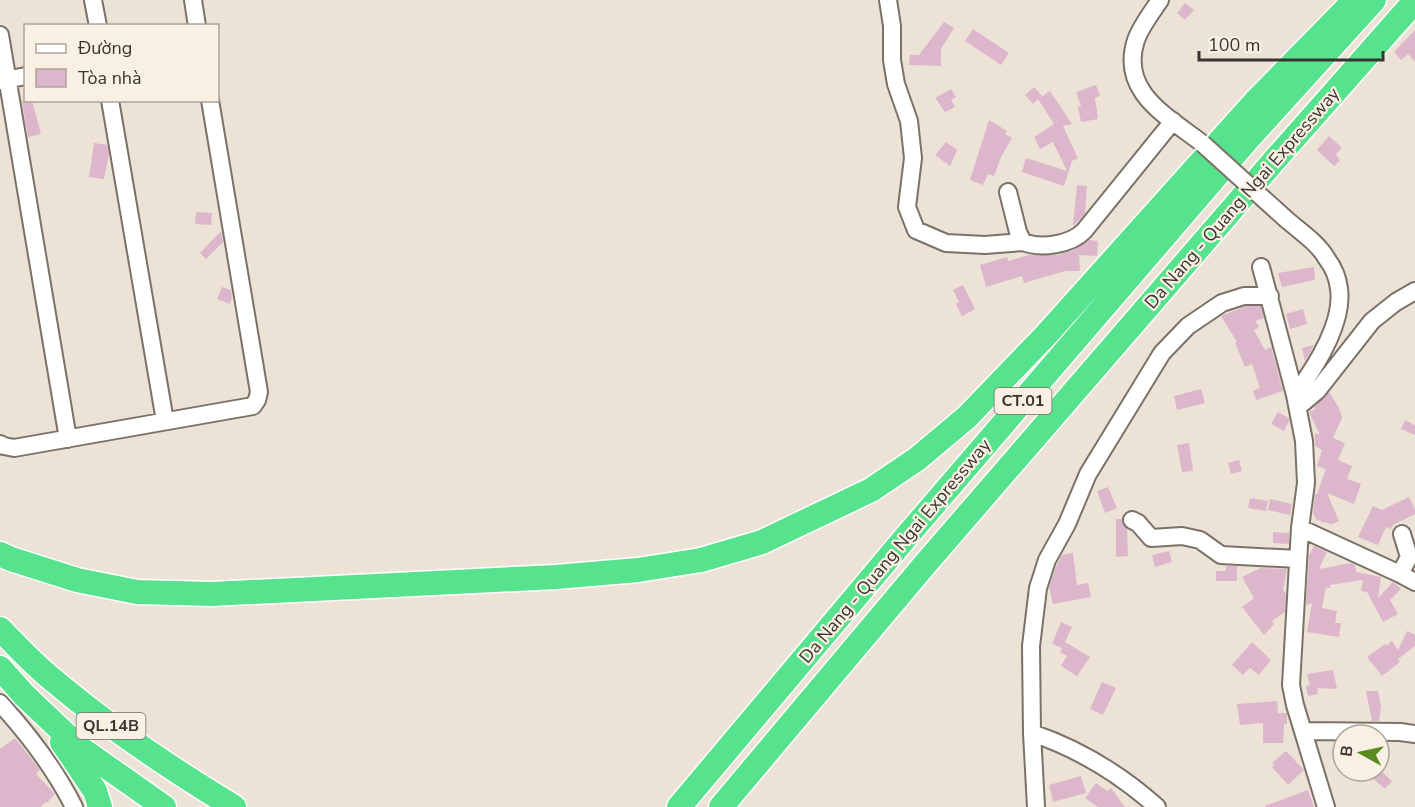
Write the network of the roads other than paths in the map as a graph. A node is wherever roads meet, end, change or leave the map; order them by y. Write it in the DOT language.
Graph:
graph roads {
  1 [pos="93,0"];
  2 [pos="193,0"];
  3 [pos="888,0"];
  4 [pos="1160,0"];
  5 [pos="1355,0"];
  6 [pos="1374,0"];
  7 [pos="1415,1"];
  8 [pos="98,24"];
  9 [pos="197,24"];
  10 [pos="0,35"];
  11 [pos="24,76"];
  12 [pos="4,80"];
  13 [pos="110,102"];
  14 [pos="210,102"];
  15 [pos="1173,121"];
  16 [pos="1008,192"];
  17 [pos="1023,242"];
  18 [pos="1261,267"];
  19 [pos="1415,291"];
  20 [pos="1270,296"];
  21 [pos="1296,401"];
  22 [pos="165,421"];
  23 [pos="68,439"];
  24 [pos="0,444"];
  25 [pos="1132,519"];
  26 [pos="1299,528"];
  27 [pos="1402,534"];
  28 [pos="0,554"];
  29 [pos="1298,559"];
  30 [pos="1408,578"];
  31 [pos="0,629"];
  32 [pos="0,669"];
  33 [pos="0,704"];
  34 [pos="1304,731"];
  35 [pos="1032,733"];
  36 [pos="1415,734"];
  37 [pos="74,807"];
  38 [pos="100,807"];
  39 [pos="164,807"];
  40 [pos="234,807"];
  41 [pos="679,807"];
  42 [pos="721,807"];
  43 [pos="1036,807"];
  44 [pos="1157,807"];
  45 [pos="1326,807"];
  1 -- 8 [label="street"];
  2 -- 9 [label="street"];
  3 -- 17 [label="street"];
  4 -- 15 [label="street"];
  5 -- 28 [label="highway"];
  6 -- 41 [label="highway, Da Nang - Quang Ngai Expressway / CT.01"];
  7 -- 42 [label="highway, Da Nang - Quang Ngai Expressway / CT.01"];
  10 -- 12 [label="street"];
  11 -- 12 [label="street"];
  12 -- 23 [label="street"];
  13 -- 22 [label="street"];
  14 -- 22 [label="street"];
  15 -- 17 [label="street"];
  15 -- 21 [label="street, bridge"];
  16 -- 17 [label="street"];
  18 -- 20 [label="street"];
  19 -- 21 [label="street"];
  20 -- 21 [label="street"];
  20 -- 35 [label="street"];
  21 -- 26 [label="street"];
  22 -- 23 [label="street"];
  23 -- 24 [label="street"];
  25 -- 29 [label="street"];
  26 -- 29 [label="street"];
  26 -- 30 [label="street"];
  27 -- 30 [label="street"];
  29 -- 34 [label="street"];
  31 -- 40 [label="highway, QL.14B"];
  32 -- 38 [label="highway"];
  32 -- 39 [label="highway, QL.14B"];
  33 -- 37 [label="street"];
  34 -- 36 [label="street"];
  34 -- 45 [label="street"];
  35 -- 43 [label="street"];
  35 -- 44 [label="street"];
}
